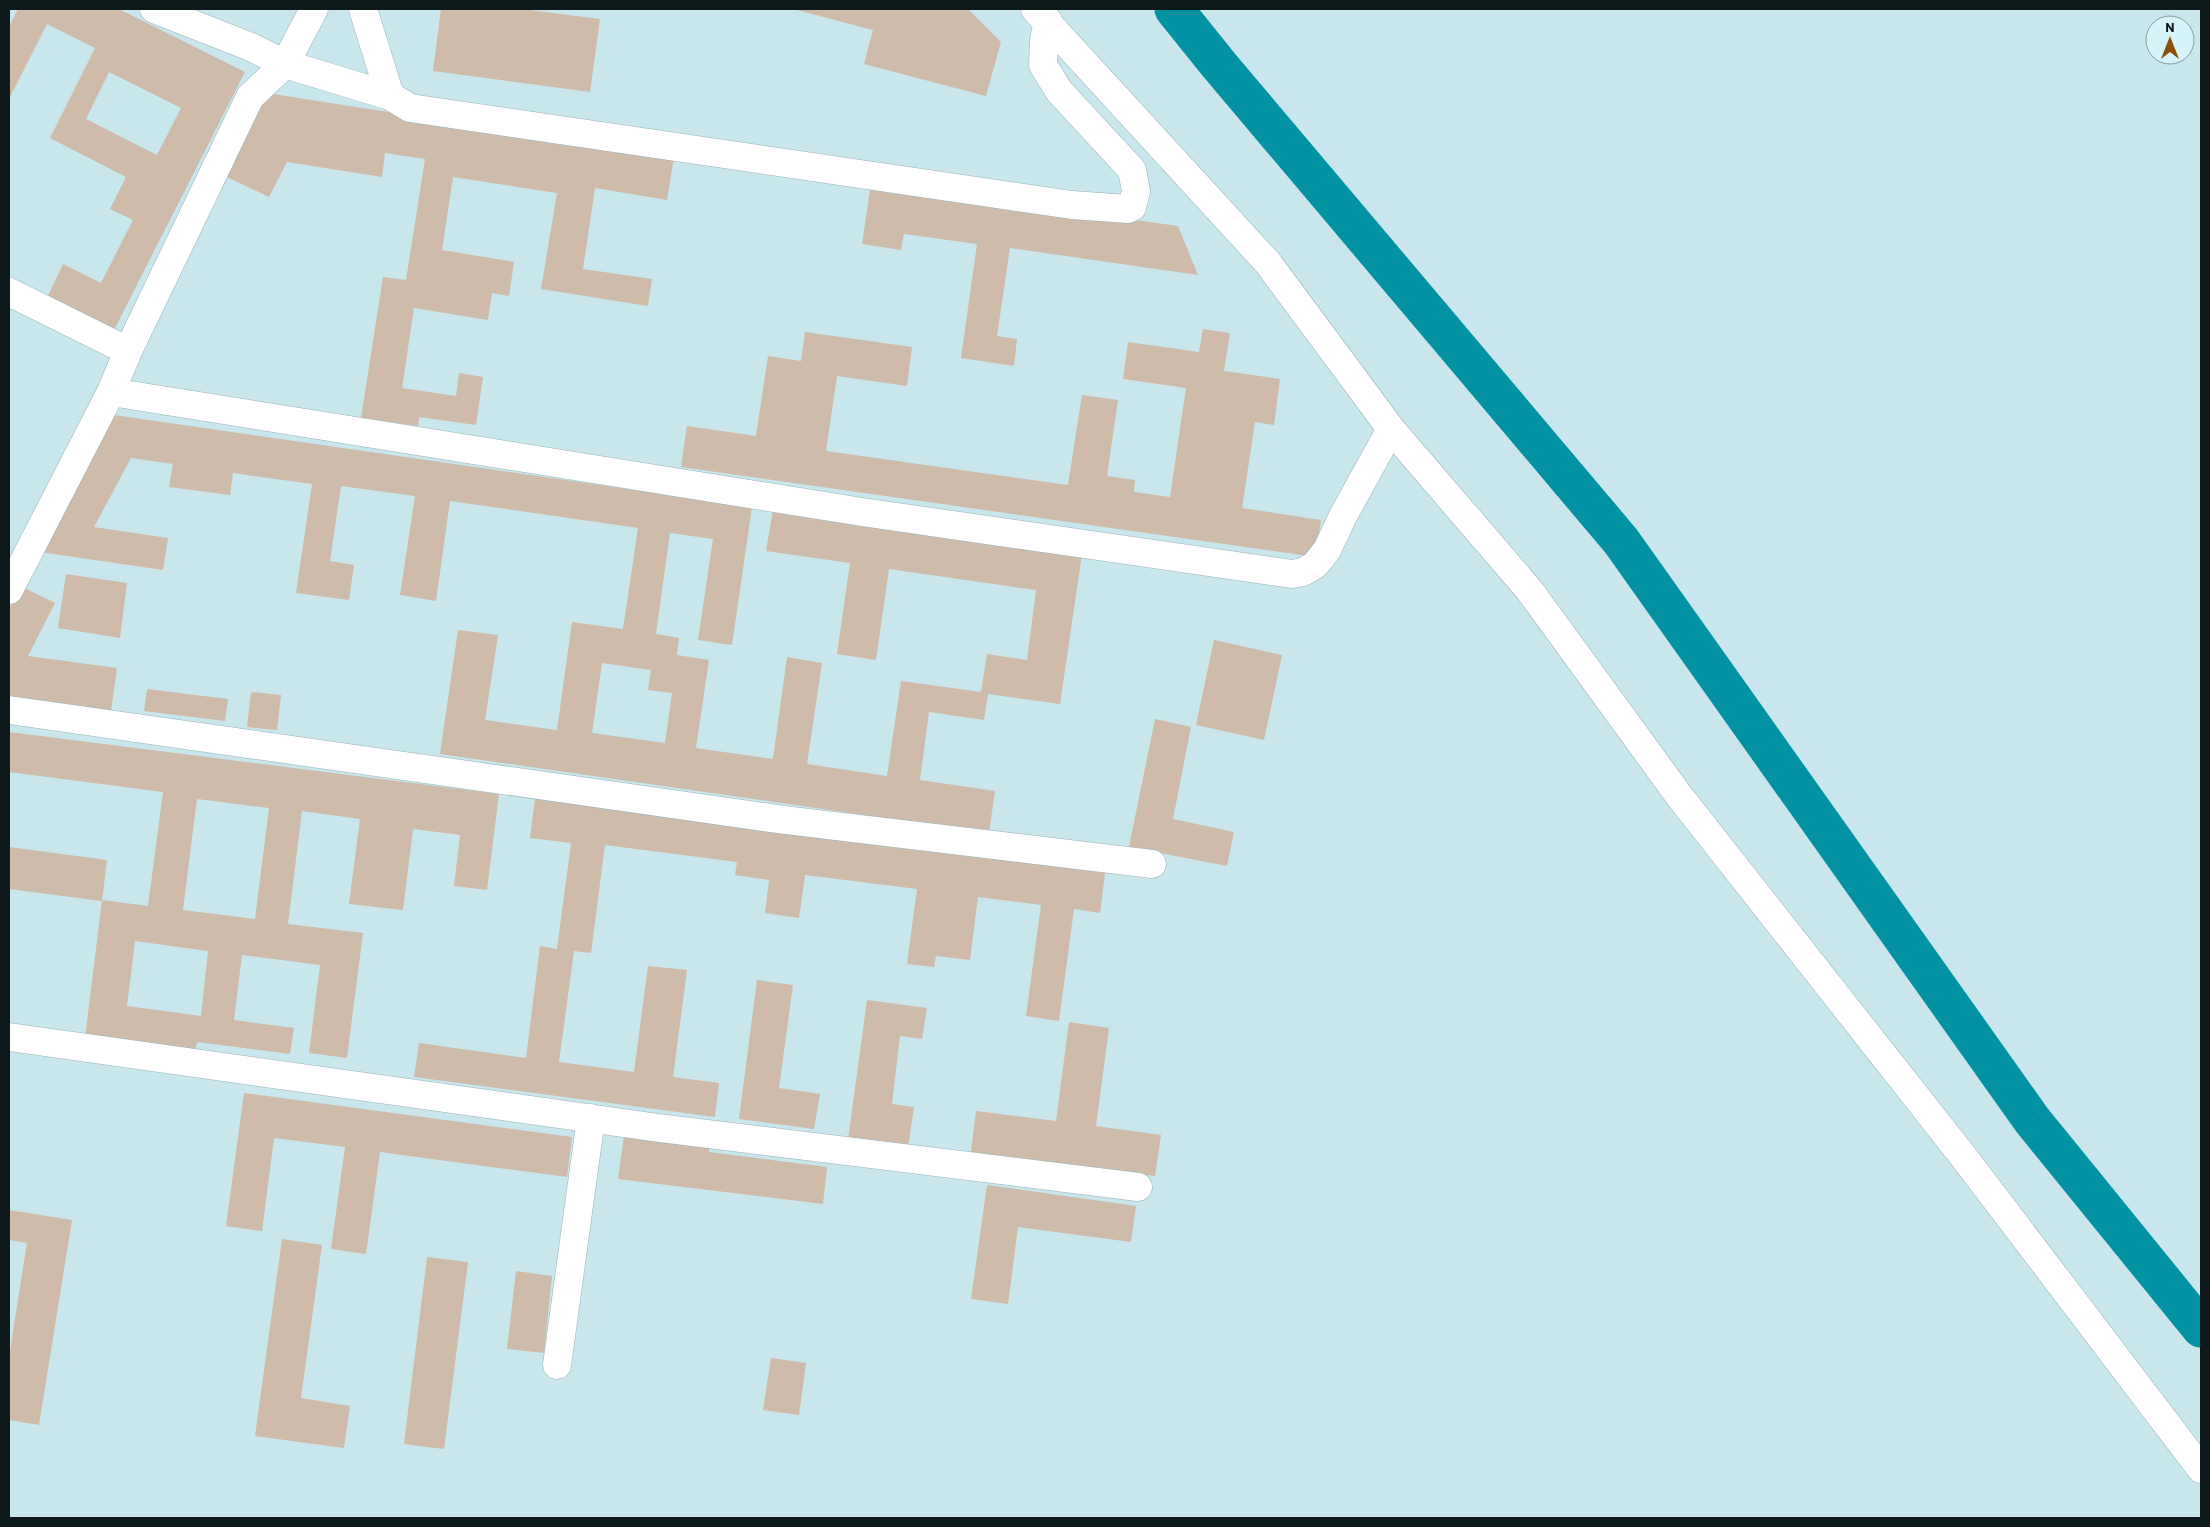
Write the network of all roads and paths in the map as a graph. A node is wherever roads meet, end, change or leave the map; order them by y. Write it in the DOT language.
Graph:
graph roads {
  1 [pos="154,9"];
  2 [pos="314,9"];
  3 [pos="363,9"];
  4 [pos="1042,15"];
  5 [pos="285,64"];
  6 [pos="390,96"];
  7 [pos="9,292"];
  8 [pos="128,351"];
  9 [pos="111,392"];
  10 [pos="1390,429"];
  11 [pos="9,590"];
  12 [pos="9,710"];
  13 [pos="1152,864"];
  14 [pos="9,1037"];
  15 [pos="590,1118"];
  16 [pos="1138,1187"];
  17 [pos="557,1365"];
  18 [pos="2201,1469"];
  1 -- 5 [label="street"];
  2 -- 5 [label="street"];
  3 -- 6 [label="street"];
  4 -- 6 [label="street"];
  4 -- 10 [label="street"];
  5 -- 6 [label="street"];
  5 -- 8 [label="street"];
  7 -- 8 [label="street"];
  8 -- 9 [label="street"];
  9 -- 10 [label="street"];
  9 -- 11 [label="street"];
  10 -- 18 [label="street"];
  12 -- 13 [label="street"];
  14 -- 15 [label="street"];
  15 -- 16 [label="street"];
  15 -- 17 [label="street"];
}
